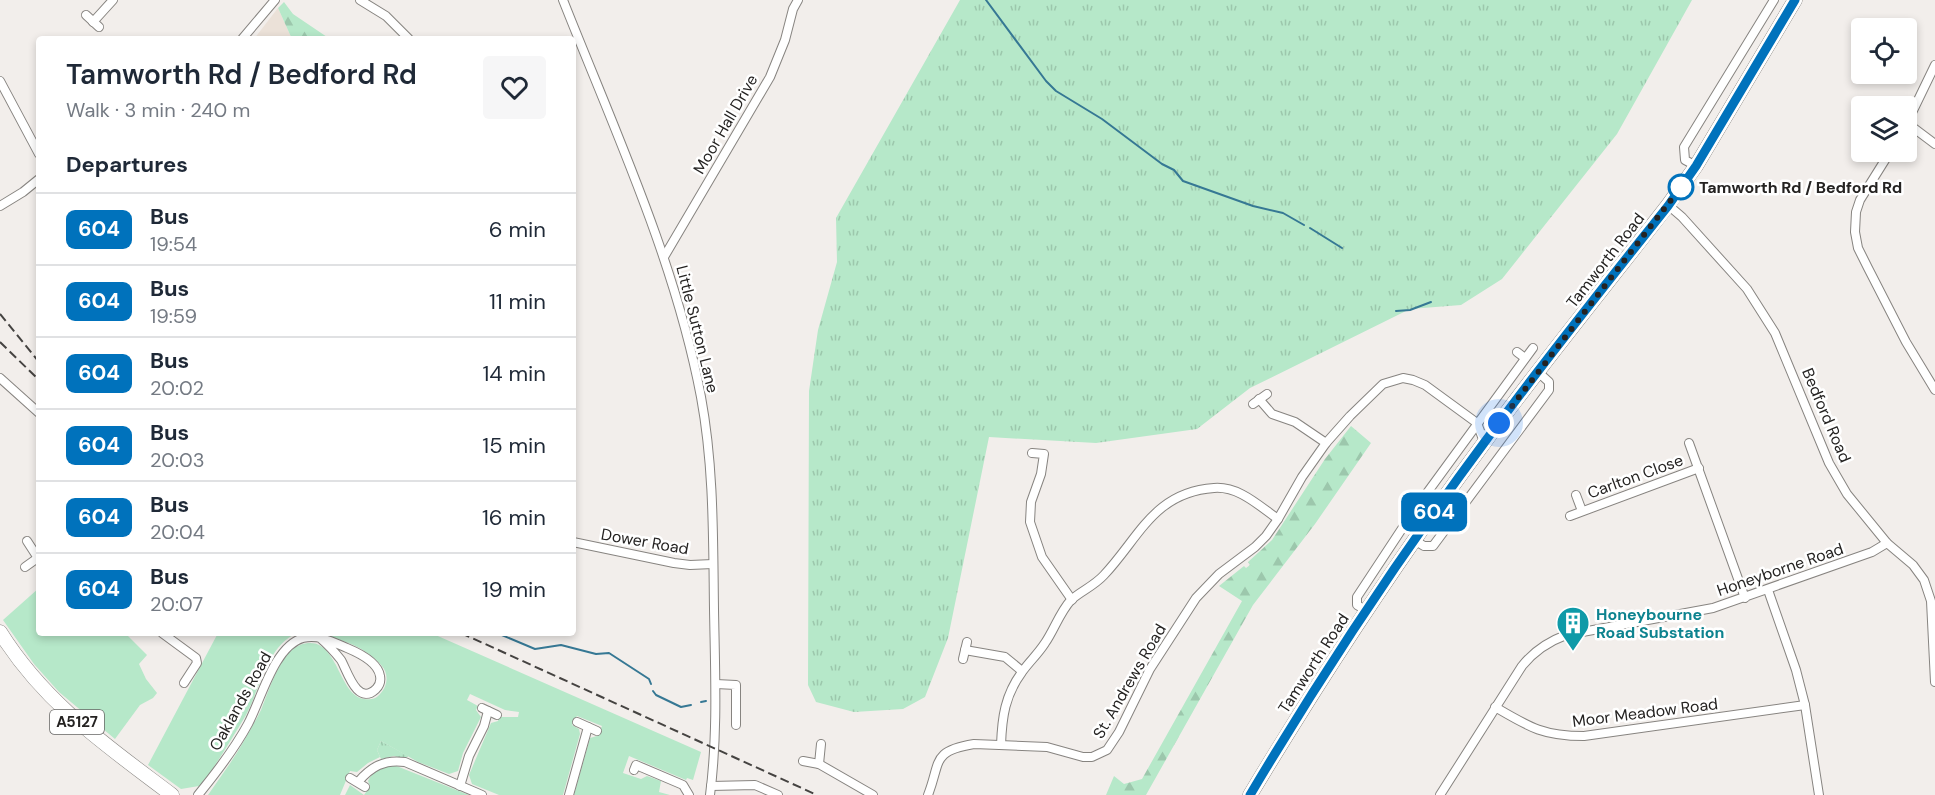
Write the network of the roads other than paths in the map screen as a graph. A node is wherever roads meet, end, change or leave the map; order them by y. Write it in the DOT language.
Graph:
graph roads {
  1 [pos="113,0"];
  2 [pos="275,0"];
  3 [pos="360,0"];
  4 [pos="563,0"];
  5 [pos="798,0"];
  6 [pos="1774,0"];
  7 [pos="1795,0"];
  8 [pos="86,15"];
  9 [pos="245,36"];
  10 [pos="406,36"];
  11 [pos="1935,65"];
  12 [pos="0,81"];
  13 [pos="1917,103"];
  14 [pos="1917,131"];
  15 [pos="1935,144"];
  16 [pos="36,148"];
  17 [pos="1884,162"];
  18 [pos="1696,166"];
  19 [pos="36,181"];
  20 [pos="0,206"];
  21 [pos="1668,206"];
  22 [pos="664,257"];
  23 [pos="1533,348"];
  24 [pos="1517,352"];
  25 [pos="1525,358"];
  26 [pos="1538,372"];
  27 [pos="0,378"];
  28 [pos="1935,390"];
  29 [pos="1260,399"];
  30 [pos="36,410"];
  31 [pos="1477,423"];
  32 [pos="1499,423"];
  33 [pos="1484,442"];
  34 [pos="1326,443"];
  35 [pos="1689,443"];
  36 [pos="1032,453"];
  37 [pos="1699,468"];
  38 [pos="1576,495"];
  39 [pos="1582,511"];
  40 [pos="1569,516"];
  41 [pos="1278,519"];
  42 [pos="1414,540"];
  43 [pos="27,541"];
  44 [pos="576,543"];
  45 [pos="1887,543"];
  46 [pos="36,555"];
  47 [pos="36,559"];
  48 [pos="713,564"];
  49 [pos="25,567"];
  50 [pos="1768,590"];
  51 [pos="1745,598"];
  52 [pos="1072,600"];
  53 [pos="1366,611"];
  54 [pos="0,632"];
  55 [pos="166,636"];
  56 [pos="319,637"];
  57 [pos="965,650"];
  58 [pos="1022,671"];
  59 [pos="1935,682"];
  60 [pos="184,683"];
  61 [pos="716,684"];
  62 [pos="1806,705"];
  63 [pos="1495,707"];
  64 [pos="497,715"];
  65 [pos="577,722"];
  66 [pos="736,725"];
  67 [pos="821,744"];
  68 [pos="1001,745"];
  69 [pos="803,761"];
  70 [pos="819,764"];
  71 [pos="634,770"];
  72 [pos="358,782"];
  73 [pos="460,786"];
  74 [pos="710,790"];
  75 [pos="1445,793"];
  76 [pos="172,795"];
  77 [pos="198,795"];
  78 [pos="482,795"];
  79 [pos="569,795"];
  80 [pos="689,795"];
  81 [pos="778,795"];
  82 [pos="873,795"];
  83 [pos="928,795"];
  84 [pos="1250,795"];
  85 [pos="1819,795"];
  1 -- 8 [label="street"];
  2 -- 9 [label="street"];
  3 -- 10 [label="street"];
  4 -- 22 [label="street, Little Sutton Lane"];
  5 -- 22 [label="street, Moor Hall Drive"];
  6 -- 18 [label="street"];
  7 -- 18 [label="main road, Tamworth Road"];
  11 -- 13 [label="street"];
  12 -- 16 [label="street"];
  14 -- 15 [label="street"];
  17 -- 28 [label="street"];
  18 -- 21 [label="main road, Tamworth Road"];
  19 -- 20 [label="street"];
  21 -- 26 [label="main road, Tamworth Road"];
  21 -- 45 [label="street, Bedford Road"];
  22 -- 48 [label="street, Little Sutton Lane"];
  23 -- 25 [label="street, Tamworth Road"];
  24 -- 25 [label="street"];
  25 -- 31 [label="street, Tamworth Road"];
  26 -- 32 [label="main road, Tamworth Road"];
  26 -- 42 [label="street"];
  27 -- 30 [label="street"];
  29 -- 34 [label="street"];
  31 -- 32 [label="street"];
  31 -- 33 [label="street"];
  31 -- 34 [label="street, St. Andrews Road"];
  31 -- 53 [label="street, Tamworth Road"];
  32 -- 33 [label="main road, Tamworth Road"];
  33 -- 42 [label="main road, Tamworth Road"];
  34 -- 41 [label="street, St. Andrews Road"];
  35 -- 37 [label="street, Carlton Close"];
  36 -- 52 [label="street"];
  37 -- 39 [label="street, Carlton Close"];
  37 -- 51 [label="street, Carlton Close"];
  38 -- 39 [label="street, Carlton Close"];
  39 -- 40 [label="street, Carlton Close"];
  41 -- 52 [label="street"];
  41 -- 68 [label="street, St. Andrews Road"];
  42 -- 53 [label="main road, Tamworth Road"];
  43 -- 46 [label="street"];
  44 -- 48 [label="street, Dower Road"];
  45 -- 50 [label="street, Honeyborne Road"];
  45 -- 59 [label="street, Bedford Road"];
  47 -- 49 [label="street"];
  48 -- 61 [label="street, Little Sutton Lane"];
  50 -- 51 [label="street, Honeyborne Road"];
  50 -- 62 [label="street"];
  51 -- 63 [label="street, Honeyborne Road"];
  52 -- 58 [label="street"];
  53 -- 84 [label="main road, Tamworth Road"];
  54 -- 76 [label="main road, A5127"];
  55 -- 60 [label="street"];
  56 -- 56 [label="street"];
  56 -- 77 [label="street, Oaklands Road"];
  57 -- 58 [label="street"];
  58 -- 68 [label="street"];
  61 -- 66 [label="street"];
  61 -- 74 [label="street, Little Sutton Lane"];
  62 -- 63 [label="street, Moor Meadow Road"];
  62 -- 85 [label="street"];
  63 -- 75 [label="street, Honeyborne Road"];
  64 -- 73 [label="street"];
  65 -- 79 [label="street"];
  67 -- 70 [label="street"];
  68 -- 83 [label="street, St. Andrews Road"];
  69 -- 70 [label="street"];
  70 -- 82 [label="street"];
  71 -- 80 [label="street"];
  72 -- 73 [label="street"];
  73 -- 78 [label="street"];
  74 -- 81 [label="street"];
}
